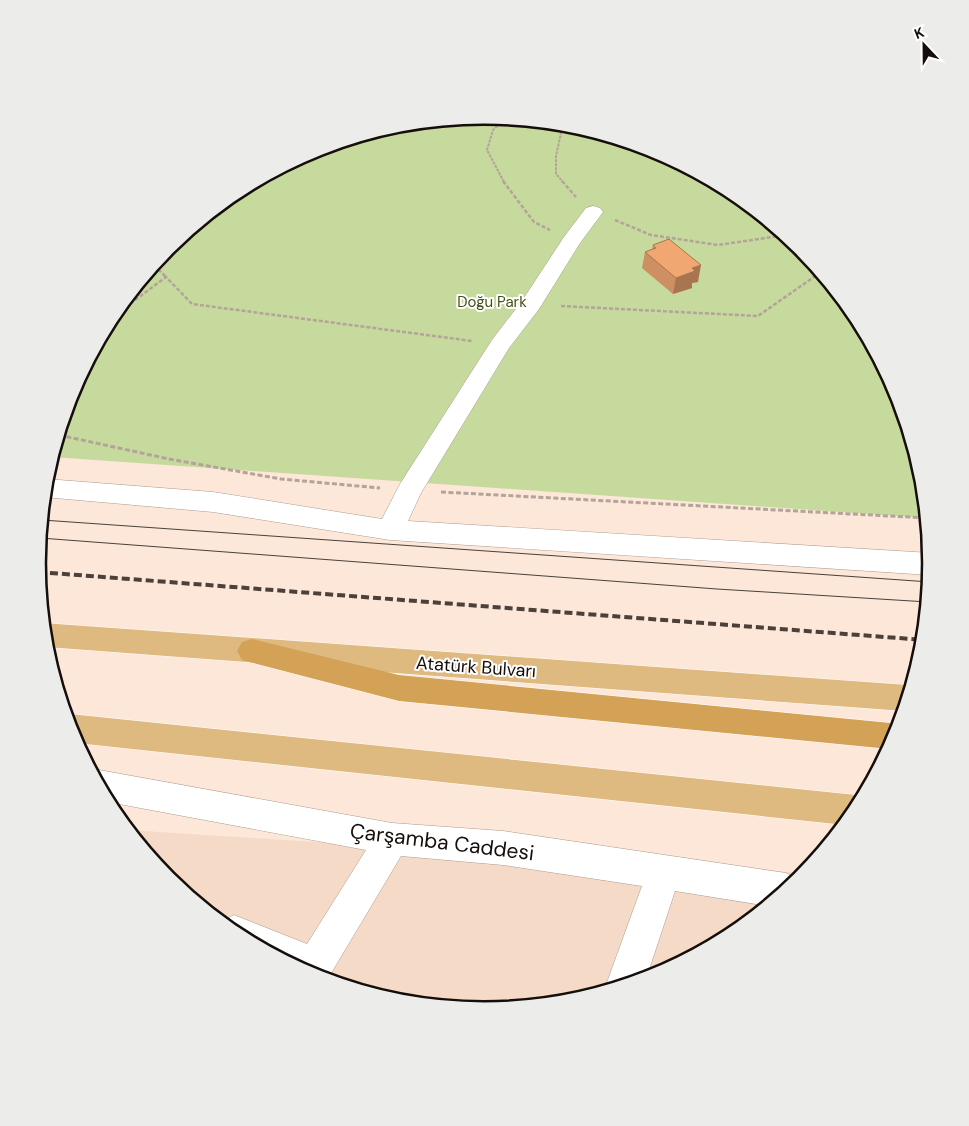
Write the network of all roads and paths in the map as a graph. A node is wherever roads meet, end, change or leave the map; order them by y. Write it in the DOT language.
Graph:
graph roads {
  1 [pos="498,125"];
  2 [pos="561,131"];
  3 [pos="593,212"];
  4 [pos="776,237"];
  5 [pos="572,241"];
  6 [pos="159,270"];
  7 [pos="816,276"];
  8 [pos="166,277"];
  9 [pos="133,302"];
  10 [pos="531,304"];
  11 [pos="500,345"];
  12 [pos="65,437"];
  13 [pos="53,489"];
  14 [pos="409,491"];
  15 [pos="920,518"];
  16 [pos="390,530"];
  17 [pos="923,563"];
  18 [pos="53,636"];
  19 [pos="252,651"];
  20 [pos="901,698"];
  21 [pos="79,729"];
  22 [pos="887,735"];
  23 [pos="108,787"];
  24 [pos="846,810"];
  25 [pos="392,839"];
  26 [pos="664,873"];
  27 [pos="776,889"];
  28 [pos="314,967"];
  29 [pos="628,977"];
  1 -- 5 [label="path"];
  2 -- 3 [label="path"];
  3 -- 4 [label="path"];
  3 -- 5 [label="street"];
  5 -- 10 [label="street"];
  6 -- 8 [label="path"];
  7 -- 10 [label="path"];
  8 -- 9 [label="path"];
  8 -- 11 [label="path"];
  10 -- 11 [label="street"];
  11 -- 14 [label="street"];
  12 -- 14 [label="path"];
  13 -- 16 [label="street"];
  14 -- 15 [label="path"];
  14 -- 16 [label="street"];
  16 -- 17 [label="street"];
  18 -- 19 [label="main road, Atatürk Bulvarı"];
  19 -- 20 [label="main road, Atatürk Bulvarı"];
  19 -- 22 [label="highway"];
  21 -- 24 [label="main road"];
  23 -- 25 [label="street, Çarşamba Caddesi"];
  25 -- 26 [label="street, Çarşamba Caddesi"];
  25 -- 28 [label="street"];
  26 -- 27 [label="street, Çarşamba Caddesi"];
  26 -- 29 [label="street"];
}
